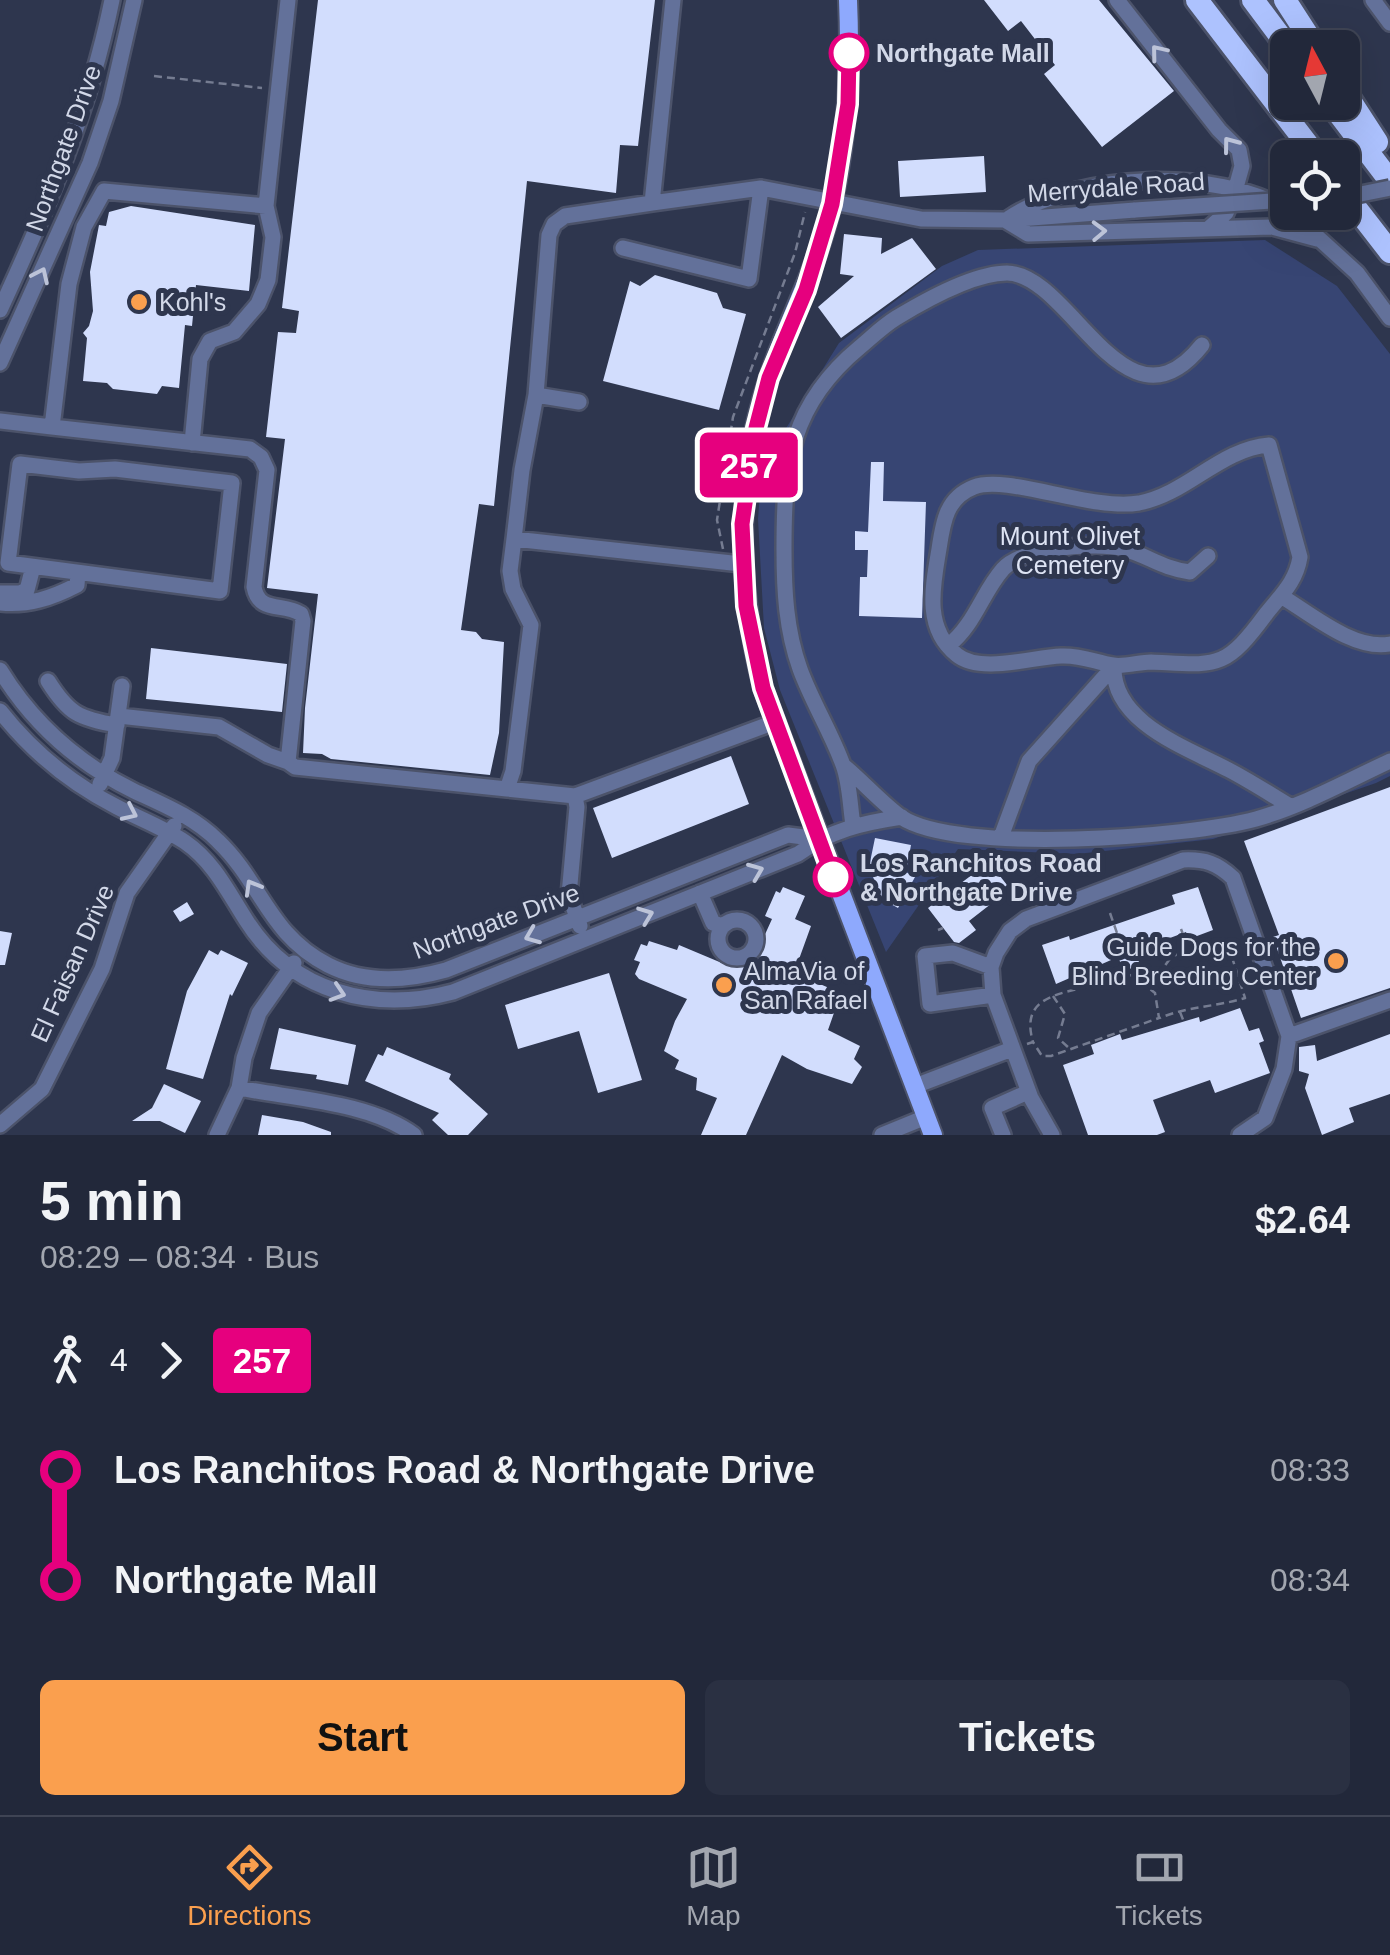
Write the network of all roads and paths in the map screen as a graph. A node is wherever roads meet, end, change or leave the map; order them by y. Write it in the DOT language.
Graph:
graph roads {
  1 [pos="112,0"];
  2 [pos="134,0"];
  3 [pos="288,0"];
  4 [pos="673,0"];
  5 [pos="848,0"];
  6 [pos="1117,0"];
  7 [pos="1197,0"];
  8 [pos="1252,0"];
  9 [pos="1286,0"];
  10 [pos="1373,0"];
  11 [pos="1390,23"];
  12 [pos="1274,30"];
  13 [pos="1305,30"];
  14 [pos="154,76"];
  15 [pos="278,90"];
  16 [pos="1360,116"];
  17 [pos="1343,120"];
  18 [pos="1304,140"];
  19 [pos="1390,162"];
  20 [pos="1390,185"];
  21 [pos="761,188"];
  22 [pos="1360,190"];
  23 [pos="1235,192"];
  24 [pos="1270,201"];
  25 [pos="652,203"];
  26 [pos="832,204"];
  27 [pos="1270,205"];
  28 [pos="266,206"];
  29 [pos="1360,215"];
  30 [pos="1006,220"];
  31 [pos="1209,228"];
  32 [pos="1308,230"];
  33 [pos="1317,239"];
  34 [pos="623,248"];
  35 [pos="1390,252"];
  36 [pos="0,310"];
  37 [pos="1390,318"];
  38 [pos="1202,345"];
  39 [pos="0,363"];
  40 [pos="536,394"];
  41 [pos="579,402"];
  42 [pos="0,421"];
  43 [pos="52,427"];
  44 [pos="192,442"];
  45 [pos="514,539"];
  46 [pos="1208,556"];
  47 [pos="736,564"];
  48 [pos="33,567"];
  49 [pos="78,573"];
  50 [pos="0,592"];
  51 [pos="1281,596"];
  52 [pos="0,603"];
  53 [pos="1390,644"];
  54 [pos="949,646"];
  55 [pos="1114,666"];
  56 [pos="0,670"];
  57 [pos="48,681"];
  58 [pos="122,686"];
  59 [pos="0,711"];
  60 [pos="118,721"];
  61 [pos="764,726"];
  62 [pos="1390,761"];
  63 [pos="288,762"];
  64 [pos="844,766"];
  65 [pos="105,775"];
  66 [pos="508,789"];
  67 [pos="94,794"];
  68 [pos="575,796"];
  69 [pos="1290,806"];
  70 [pos="182,814"];
  71 [pos="902,817"];
  72 [pos="846,828"];
  73 [pos="170,833"];
  74 [pos="1001,837"];
  75 [pos="818,839"];
  76 [pos="700,894"];
  77 [pos="1110,913"];
  78 [pos="577,918"];
  79 [pos="722,926"];
  80 [pos="1181,930"];
  81 [pos="1117,933"];
  82 [pos="586,938"];
  83 [pos="303,950"];
  84 [pos="1189,952"];
  85 [pos="991,967"];
  86 [pos="290,968"];
  87 [pos="1132,968"];
  88 [pos="1134,976"];
  89 [pos="1068,980"];
  90 [pos="1150,987"];
  91 [pos="1071,988"];
  92 [pos="993,995"];
  93 [pos="1052,996"];
  94 [pos="1390,1000"];
  95 [pos="1179,1010"];
  96 [pos="1160,1018"];
  97 [pos="1184,1022"];
  98 [pos="1136,1026"];
  99 [pos="1139,1034"];
  100 [pos="1289,1036"];
  101 [pos="1033,1042"];
  102 [pos="1016,1048"];
  103 [pos="1073,1049"];
  104 [pos="915,1086"];
  105 [pos="239,1088"];
  106 [pos="1028,1092"];
  107 [pos="0,1125"];
  108 [pos="930,1126"];
  109 [pos="216,1135"];
  110 [pos="414,1135"];
  111 [pos="882,1135"];
  112 [pos="1004,1135"];
  113 [pos="1052,1135"];
  114 [pos="1240,1135"];
  1 -- 36 [label="street, Northgate Drive"];
  39 -- 2 [label="street, Northgate Drive, one-way"];
  3 -- 15 [label="street"];
  4 -- 25 [label="street"];
  5 -- 26 [label="main road"];
  23 -- 6 [label="street, one-way"];
  7 -- 18 [label="highway"];
  8 -- 12 [label="highway"];
  9 -- 13 [label="highway"];
  10 -- 11 [label="street"];
  14 -- 15 [label="path"];
  15 -- 28 [label="street"];
  16 -- 19 [label="highway"];
  17 -- 20 [label="highway"];
  20 -- 22 [label="street, bridge"];
  21 -- 25 [label="street, Merrydale Road"];
  21 -- 26 [label="street, Merrydale Road"];
  21 -- 34 [label="street"];
  23 -- 27 [label="street, Merrydale Road"];
  23 -- 30 [label="street, Merrydale Road"];
  23 -- 31 [label="street, Merrydale Road"];
  24 -- 30 [label="street, Merrydale Road, bridge"];
  25 -- 40 [label="street, Merrydale Road"];
  26 -- 30 [label="street, Merrydale Road"];
  26 -- 47 [label="main road"];
  28 -- 43 [label="street"];
  28 -- 44 [label="street"];
  29 -- 35 [label="highway"];
  30 -- 31 [label="street, Merrydale Road, one-way"];
  31 -- 33 [label="street, Merrydale Road"];
  32 -- 33 [label="street, Merrydale Road"];
  33 -- 37 [label="street, Merrydale Road"];
  38 -- 64 [label="street"];
  40 -- 41 [label="street"];
  40 -- 45 [label="street"];
  42 -- 43 [label="street"];
  43 -- 44 [label="street"];
  44 -- 63 [label="street"];
  45 -- 47 [label="street"];
  45 -- 66 [label="street"];
  46 -- 54 [label="street"];
  47 -- 61 [label="main road"];
  47 -- 75 [label="main road"];
  48 -- 49 [label="street"];
  48 -- 49 [label="street"];
  48 -- 50 [label="street"];
  49 -- 52 [label="street"];
  51 -- 53 [label="street"];
  51 -- 54 [label="street"];
  51 -- 55 [label="street"];
  54 -- 55 [label="street"];
  55 -- 69 [label="street"];
  55 -- 74 [label="street"];
  56 -- 65 [label="street, Northgate Drive"];
  57 -- 60 [label="street"];
  58 -- 60 [label="street"];
  59 -- 67 [label="street, Northgate Drive"];
  60 -- 63 [label="street"];
  60 -- 65 [label="street"];
  61 -- 68 [label="street"];
  61 -- 75 [label="main road"];
  62 -- 69 [label="street"];
  63 -- 66 [label="street"];
  64 -- 71 [label="street"];
  64 -- 72 [label="street"];
  65 -- 67 [label="street"];
  65 -- 70 [label="street, Northgate Drive"];
  66 -- 68 [label="street"];
  67 -- 73 [label="street, Northgate Drive, one-way"];
  68 -- 78 [label="street"];
  69 -- 74 [label="street"];
  70 -- 73 [label="street, El Faisan Drive"];
  83 -- 70 [label="street, Northgate Drive, one-way"];
  71 -- 72 [label="street, Northgate Drive"];
  71 -- 74 [label="street"];
  72 -- 75 [label="street, Northgate Drive"];
  73 -- 86 [label="street, Northgate Drive"];
  73 -- 107 [label="street, El Faisan Drive"];
  76 -- 75 [label="street, Northgate Drive, one-way"];
  75 -- 78 [label="street, Northgate Drive"];
  75 -- 104 [label="main road"];
  76 -- 79 [label="street"];
  82 -- 76 [label="street, Northgate Drive, one-way"];
  77 -- 81 [label="path"];
  78 -- 82 [label="street"];
  78 -- 83 [label="street, Northgate Drive, one-way"];
  80 -- 84 [label="path"];
  86 -- 82 [label="street, Northgate Drive, one-way"];
  83 -- 86 [label="street"];
  84 -- 90 [label="path"];
  84 -- 95 [label="path"];
  85 -- 92 [label="street"];
  85 -- 92 [label="street"];
  85 -- 100 [label="street"];
  86 -- 105 [label="street"];
  87 -- 88 [label="path"];
  88 -- 90 [label="path"];
  88 -- 91 [label="path"];
  89 -- 91 [label="path"];
  90 -- 96 [label="path"];
  91 -- 93 [label="path"];
  92 -- 102 [label="street"];
  93 -- 101 [label="path"];
  93 -- 103 [label="path"];
  94 -- 100 [label="street"];
  95 -- 96 [label="path"];
  95 -- 97 [label="path"];
  96 -- 98 [label="path"];
  98 -- 99 [label="path"];
  98 -- 103 [label="path"];
  100 -- 114 [label="street"];
  101 -- 102 [label="path"];
  101 -- 103 [label="path"];
  102 -- 104 [label="street"];
  102 -- 106 [label="street"];
  104 -- 108 [label="main road"];
  105 -- 109 [label="street"];
  105 -- 110 [label="street"];
  106 -- 112 [label="street"];
  106 -- 113 [label="street"];
  108 -- 111 [label="street"];
}
